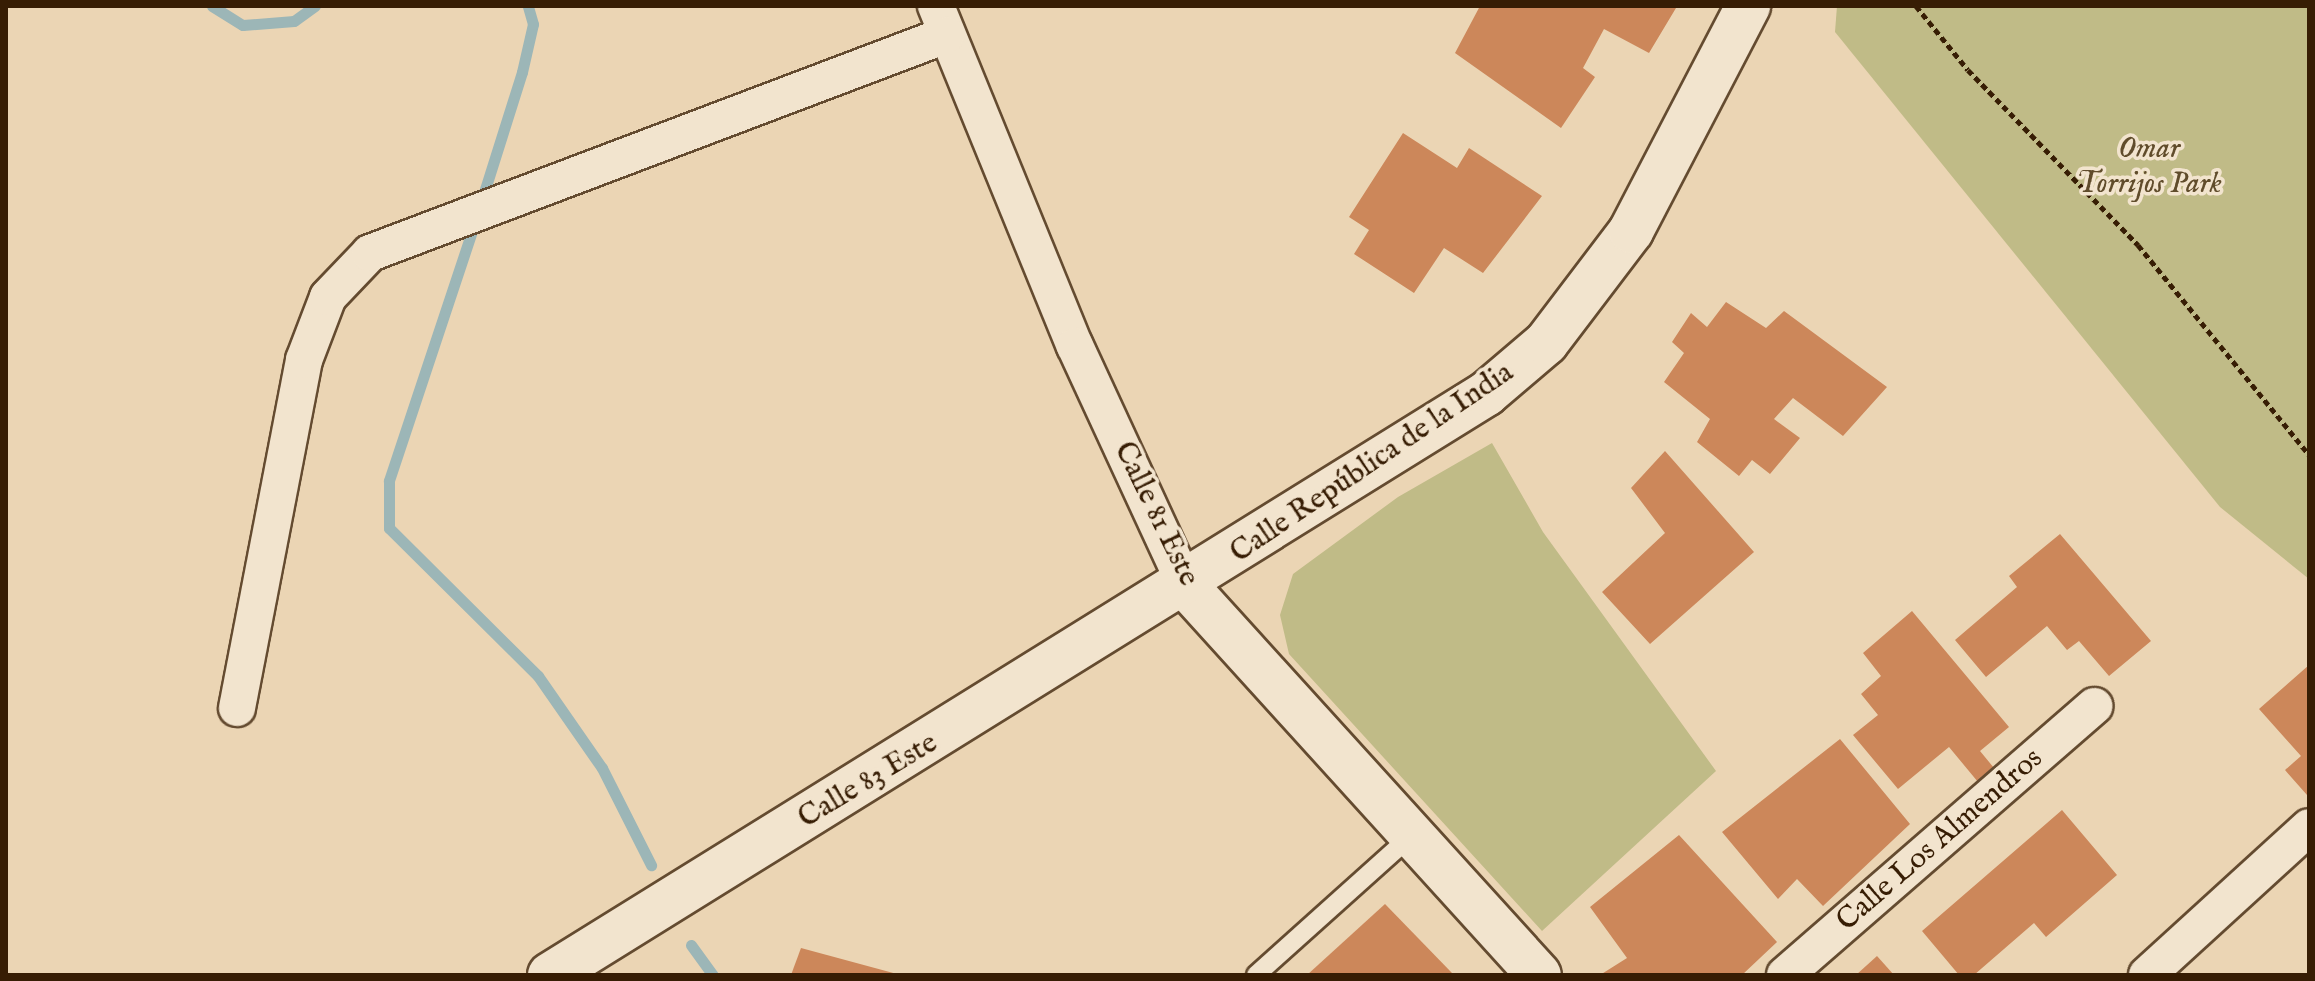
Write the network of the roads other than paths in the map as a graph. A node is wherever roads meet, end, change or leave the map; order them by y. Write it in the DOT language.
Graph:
graph roads {
  1 [pos="1748,6"];
  2 [pos="941,20"];
  3 [pos="1186,586"];
  4 [pos="2094,706"];
  5 [pos="237,708"];
  6 [pos="2309,827"];
  7 [pos="1412,835"];
  8 [pos="550,975"];
  9 [pos="1256,975"];
  10 [pos="1539,975"];
  11 [pos="1785,975"];
  12 [pos="2147,975"];
  1 -- 3 [label="street, Calle República de la India"];
  2 -- 3 [label="street, Calle 81 Este"];
  2 -- 5 [label="street"];
  3 -- 7 [label="street, Calle 81 Este"];
  3 -- 8 [label="street, Calle 83 Este"];
  4 -- 11 [label="street, Calle Los Almendros"];
  6 -- 12 [label="street"];
  7 -- 9 [label="lane"];
  7 -- 10 [label="street, Calle 81 Este"];
}
